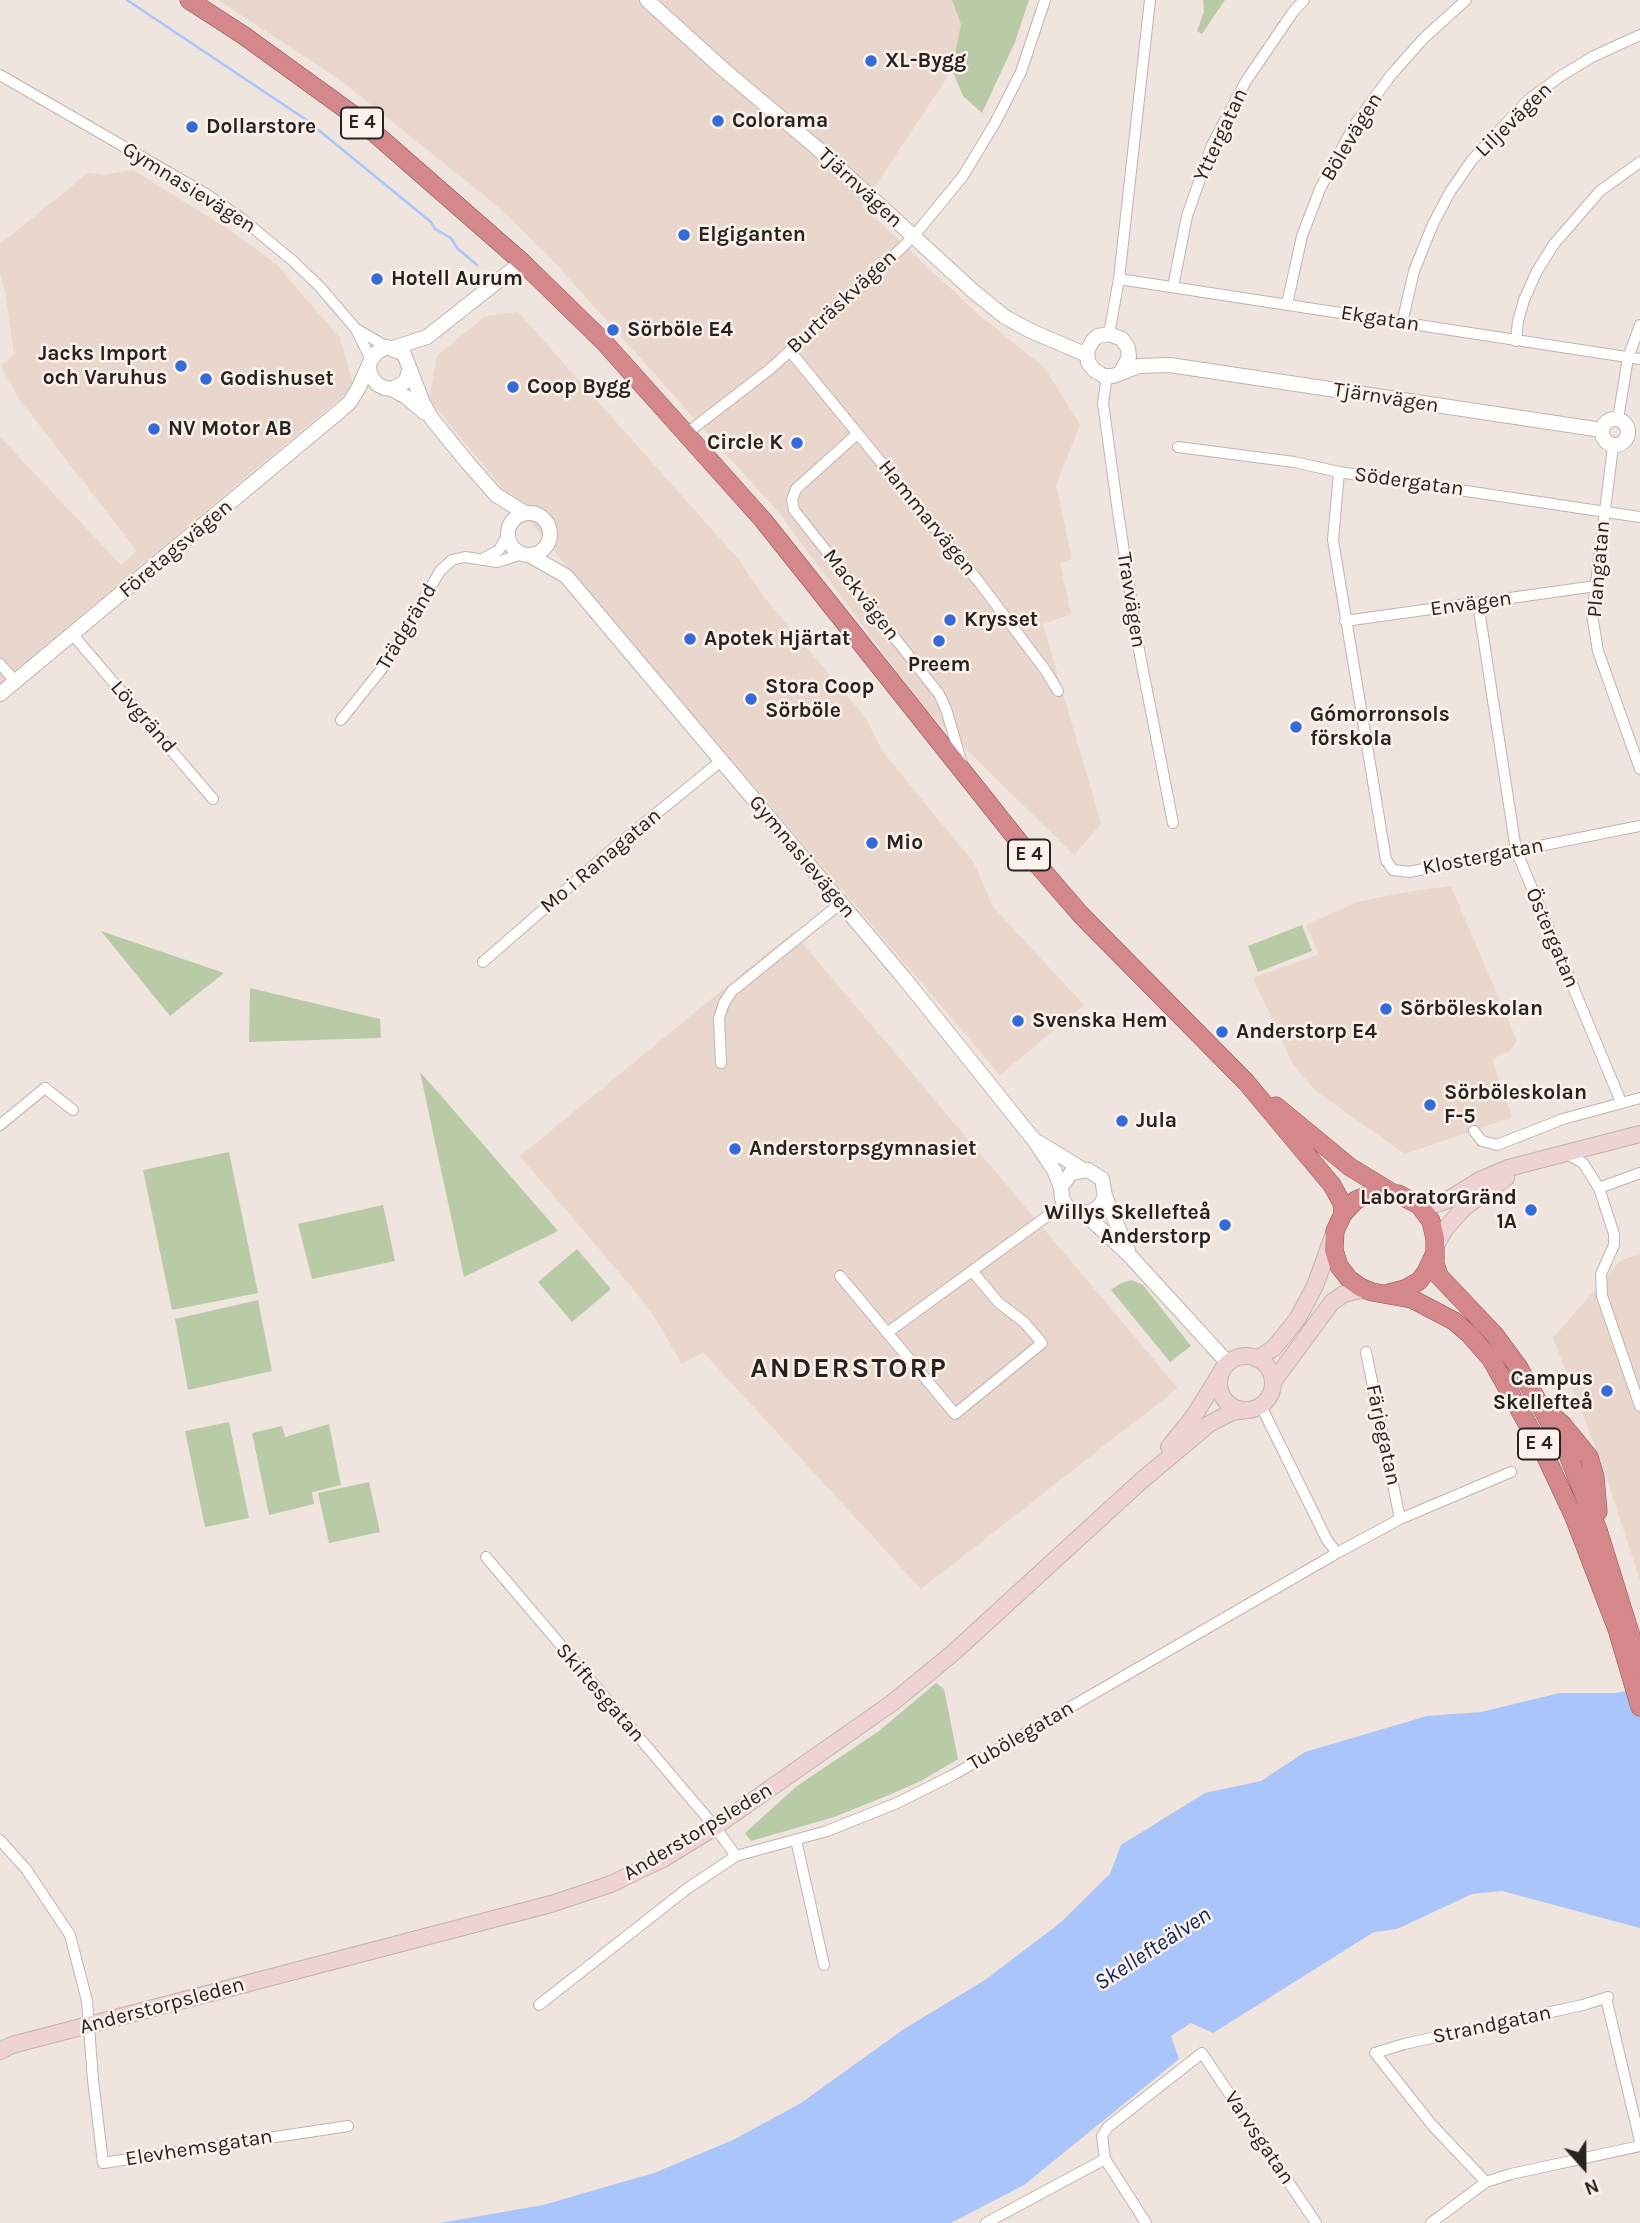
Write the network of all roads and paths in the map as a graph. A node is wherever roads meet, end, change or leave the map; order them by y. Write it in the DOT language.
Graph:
graph roads {
  1 [pos="189,0"];
  2 [pos="647,0"];
  3 [pos="1045,0"];
  4 [pos="1150,0"];
  5 [pos="1304,0"];
  6 [pos="1466,0"];
  7 [pos="1640,35"];
  8 [pos="0,75"];
  9 [pos="1640,162"];
  10 [pos="913,236"];
  11 [pos="522,262"];
  12 [pos="1119,279"];
  13 [pos="1173,287"];
  14 [pos="1287,304"];
  15 [pos="1402,323"];
  16 [pos="1640,325"];
  17 [pos="356,329"];
  18 [pos="1109,334"];
  19 [pos="427,337"];
  20 [pos="1516,341"];
  21 [pos="390,347"];
  22 [pos="1128,348"];
  23 [pos="790,351"];
  24 [pos="1087,355"];
  25 [pos="1628,358"];
  26 [pos="1640,359"];
  27 [pos="370,363"];
  28 [pos="1170,365"];
  29 [pos="410,366"];
  30 [pos="1122,370"];
  31 [pos="1107,376"];
  32 [pos="388,389"];
  33 [pos="350,402"];
  34 [pos="432,419"];
  35 [pos="1618,419"];
  36 [pos="1602,430"];
  37 [pos="687,433"];
  38 [pos="857,433"];
  39 [pos="1634,436"];
  40 [pos="1613,446"];
  41 [pos="1178,447"];
  42 [pos="1339,472"];
  43 [pos="496,495"];
  44 [pos="1604,511"];
  45 [pos="525,513"];
  46 [pos="1640,517"];
  47 [pos="509,531"];
  48 [pos="550,538"];
  49 [pos="525,554"];
  50 [pos="484,558"];
  51 [pos="566,576"];
  52 [pos="1596,586"];
  53 [pos="1478,603"];
  54 [pos="1345,621"];
  55 [pos="73,635"];
  56 [pos="0,664"];
  57 [pos="15,681"];
  58 [pos="1058,691"];
  59 [pos="0,694"];
  60 [pos="341,720"];
  61 [pos="721,761"];
  62 [pos="1640,769"];
  63 [pos="966,776"];
  64 [pos="213,799"];
  65 [pos="1173,823"];
  66 [pos="1640,826"];
  67 [pos="1516,850"];
  68 [pos="841,903"];
  69 [pos="483,962"];
  70 [pos="721,1063"];
  71 [pos="1246,1082"];
  72 [pos="1640,1098"];
  73 [pos="1621,1102"];
  74 [pos="73,1110"];
  75 [pos="0,1125"];
  76 [pos="1474,1131"];
  77 [pos="1640,1134"];
  78 [pos="1034,1140"];
  79 [pos="1558,1155"];
  80 [pos="1082,1169"];
  81 [pos="1640,1173"];
  82 [pos="1061,1187"];
  83 [pos="1599,1188"];
  84 [pos="1391,1192"];
  85 [pos="1105,1196"];
  86 [pos="1065,1203"];
  87 [pos="1419,1205"];
  88 [pos="1084,1213"];
  89 [pos="1343,1214"];
  90 [pos="1335,1231"];
  91 [pos="1435,1247"];
  92 [pos="1130,1256"];
  93 [pos="972,1271"];
  94 [pos="840,1276"];
  95 [pos="1368,1290"];
  96 [pos="887,1333"];
  97 [pos="1366,1352"];
  98 [pos="1257,1359"];
  99 [pos="1226,1366"];
  100 [pos="1273,1382"];
  101 [pos="1640,1406"];
  102 [pos="1254,1408"];
  103 [pos="1511,1472"];
  104 [pos="1141,1481"];
  105 [pos="1400,1519"];
  106 [pos="1337,1553"];
  107 [pos="486,1557"];
  108 [pos="1636,1665"];
  109 [pos="1640,1707"];
  110 [pos="715,1827"];
  111 [pos="0,1840"];
  112 [pos="796,1840"];
  113 [pos="736,1856"];
  114 [pos="824,1965"];
  115 [pos="539,2005"];
  116 [pos="90,2026"];
  117 [pos="0,2050"];
  118 [pos="348,2126"];
  119 [pos="1640,2143"];
  120 [pos="1105,2159"];
  121 [pos="1486,2182"];
  122 [pos="991,2222"];
  123 [pos="1146,2223"];
  124 [pos="1316,2223"];
  125 [pos="1432,2223"];
  1 -- 11 [label="highway, E 4"];
  2 -- 10 [label="street, Tjärnvägen"];
  3 -- 10 [label="street, Burträskvägen"];
  4 -- 12 [label="street"];
  5 -- 13 [label="street, Yttergatan"];
  6 -- 14 [label="street, Bölevägen"];
  7 -- 15 [label="street, Liljevägen"];
  8 -- 17 [label="street, Gymnasievägen"];
  9 -- 20 [label="street"];
  10 -- 23 [label="street, Burträskvägen"];
  10 -- 24 [label="street, Tjärnvägen"];
  11 -- 19 [label="street"];
  11 -- 37 [label="highway, E 4"];
  12 -- 13 [label="street, Ekgatan"];
  12 -- 18 [label="street"];
  13 -- 14 [label="street, Ekgatan"];
  14 -- 15 [label="street, Ekgatan"];
  15 -- 20 [label="street, Ekgatan"];
  16 -- 25 [label="street"];
  17 -- 21 [label="street"];
  17 -- 27 [label="street"];
  18 -- 22 [label="street"];
  18 -- 24 [label="street"];
  19 -- 21 [label="street"];
  19 -- 29 [label="street"];
  20 -- 25 [label="street, Ekgatan"];
  21 -- 27 [label="street"];
  21 -- 29 [label="street"];
  22 -- 28 [label="street, Tjärnvägen"];
  22 -- 30 [label="street"];
  23 -- 37 [label="street, Burträskvägen"];
  23 -- 38 [label="street, Hammarvägen"];
  24 -- 31 [label="street"];
  25 -- 26 [label="street, Ekgatan"];
  25 -- 35 [label="street"];
  27 -- 32 [label="street"];
  27 -- 33 [label="street, Företagsvägen"];
  28 -- 30 [label="street, Tjärnvägen"];
  28 -- 36 [label="street, Tjärnvägen"];
  29 -- 32 [label="street"];
  29 -- 34 [label="street"];
  30 -- 31 [label="street"];
  31 -- 65 [label="street, Travvägen"];
  32 -- 33 [label="street, Företagsvägen"];
  32 -- 34 [label="street"];
  33 -- 55 [label="street, Företagsvägen"];
  34 -- 43 [label="street"];
  35 -- 36 [label="street"];
  35 -- 39 [label="street"];
  36 -- 40 [label="street"];
  37 -- 63 [label="highway, E 4"];
  38 -- 58 [label="street, Hammarvägen"];
  38 -- 63 [label="street, Mackvägen"];
  39 -- 40 [label="street"];
  40 -- 44 [label="street, Plangatan"];
  41 -- 42 [label="street, Södergatan"];
  42 -- 44 [label="street, Södergatan"];
  42 -- 54 [label="street, Klostergatan"];
  43 -- 45 [label="street"];
  43 -- 47 [label="street"];
  44 -- 46 [label="street, Södergatan"];
  44 -- 52 [label="street, Plangatan"];
  45 -- 47 [label="street"];
  45 -- 48 [label="street"];
  47 -- 49 [label="street"];
  47 -- 50 [label="street"];
  48 -- 49 [label="street"];
  48 -- 51 [label="street, Gymnasievägen"];
  49 -- 50 [label="street, Trädgränd"];
  49 -- 51 [label="street, Gymnasievägen"];
  50 -- 60 [label="street, Trädgränd"];
  51 -- 61 [label="street, Gymnasievägen"];
  52 -- 53 [label="street, Envägen"];
  52 -- 62 [label="street, Plangatan"];
  53 -- 54 [label="street, Envägen"];
  53 -- 67 [label="street, Östergatan"];
  54 -- 67 [label="street, Klostergatan"];
  55 -- 57 [label="street, Företagsvägen"];
  55 -- 64 [label="street, Lövgränd"];
  56 -- 57 [label="street"];
  57 -- 59 [label="street, Företagsvägen"];
  61 -- 68 [label="street, Gymnasievägen"];
  61 -- 69 [label="street, Mo i Ranagatan"];
  63 -- 71 [label="highway, E 4"];
  66 -- 67 [label="street, Klostergatan"];
  67 -- 73 [label="street, Östergatan"];
  68 -- 70 [label="street"];
  68 -- 78 [label="street, Gymnasievägen"];
  71 -- 84 [label="highway, E 4"];
  71 -- 89 [label="highway, E 4"];
  72 -- 73 [label="street"];
  73 -- 76 [label="street"];
  74 -- 75 [label="street"];
  77 -- 79 [label="main road"];
  78 -- 80 [label="street, Gymnasievägen"];
  78 -- 82 [label="street, Gymnasievägen"];
  79 -- 83 [label="street"];
  79 -- 87 [label="main road"];
  79 -- 91 [label="main road"];
  80 -- 82 [label="street"];
  80 -- 85 [label="street"];
  81 -- 83 [label="street"];
  82 -- 86 [label="street"];
  83 -- 101 [label="street"];
  84 -- 87 [label="highway"];
  84 -- 89 [label="highway"];
  85 -- 88 [label="street"];
  85 -- 92 [label="street"];
  86 -- 88 [label="street"];
  86 -- 93 [label="street"];
  87 -- 91 [label="highway"];
  88 -- 92 [label="street"];
  89 -- 90 [label="highway"];
  90 -- 95 [label="highway"];
  90 -- 98 [label="main road"];
  91 -- 95 [label="highway"];
  91 -- 108 [label="highway, E 4"];
  92 -- 99 [label="street"];
  93 -- 96 [label="street"];
  93 -- 96 [label="street"];
  94 -- 96 [label="street"];
  95 -- 100 [label="main road"];
  95 -- 108 [label="highway, E 4"];
  97 -- 105 [label="street, Färjegatan"];
  98 -- 99 [label="main road"];
  98 -- 100 [label="main road"];
  99 -- 102 [label="main road"];
  99 -- 104 [label="main road, Anderstorpsleden"];
  100 -- 102 [label="main road"];
  102 -- 104 [label="main road, Anderstorpsleden"];
  102 -- 106 [label="street"];
  103 -- 105 [label="street, Tubölegatan"];
  104 -- 110 [label="main road, Anderstorpsleden"];
  105 -- 106 [label="street, Tubölegatan"];
  106 -- 112 [label="street, Tubölegatan"];
  107 -- 110 [label="street, Skiftesgatan"];
  108 -- 109 [label="highway, E 4"];
  110 -- 113 [label="street, Skiftesgatan"];
  110 -- 116 [label="main road, Anderstorpsleden"];
  111 -- 116 [label="street"];
  112 -- 113 [label="street, Tubölegatan"];
  112 -- 114 [label="street"];
  113 -- 115 [label="street, Tubölegatan"];
  116 -- 117 [label="main road, Anderstorpsleden"];
  116 -- 118 [label="street, Elevhemsgatan"];
  119 -- 121 [label="street"];
  119 -- 121 [label="street, Strandgatan"];
  120 -- 122 [label="street"];
  120 -- 123 [label="street"];
  120 -- 124 [label="street, Varvsgatan"];
  121 -- 125 [label="street"];
}
